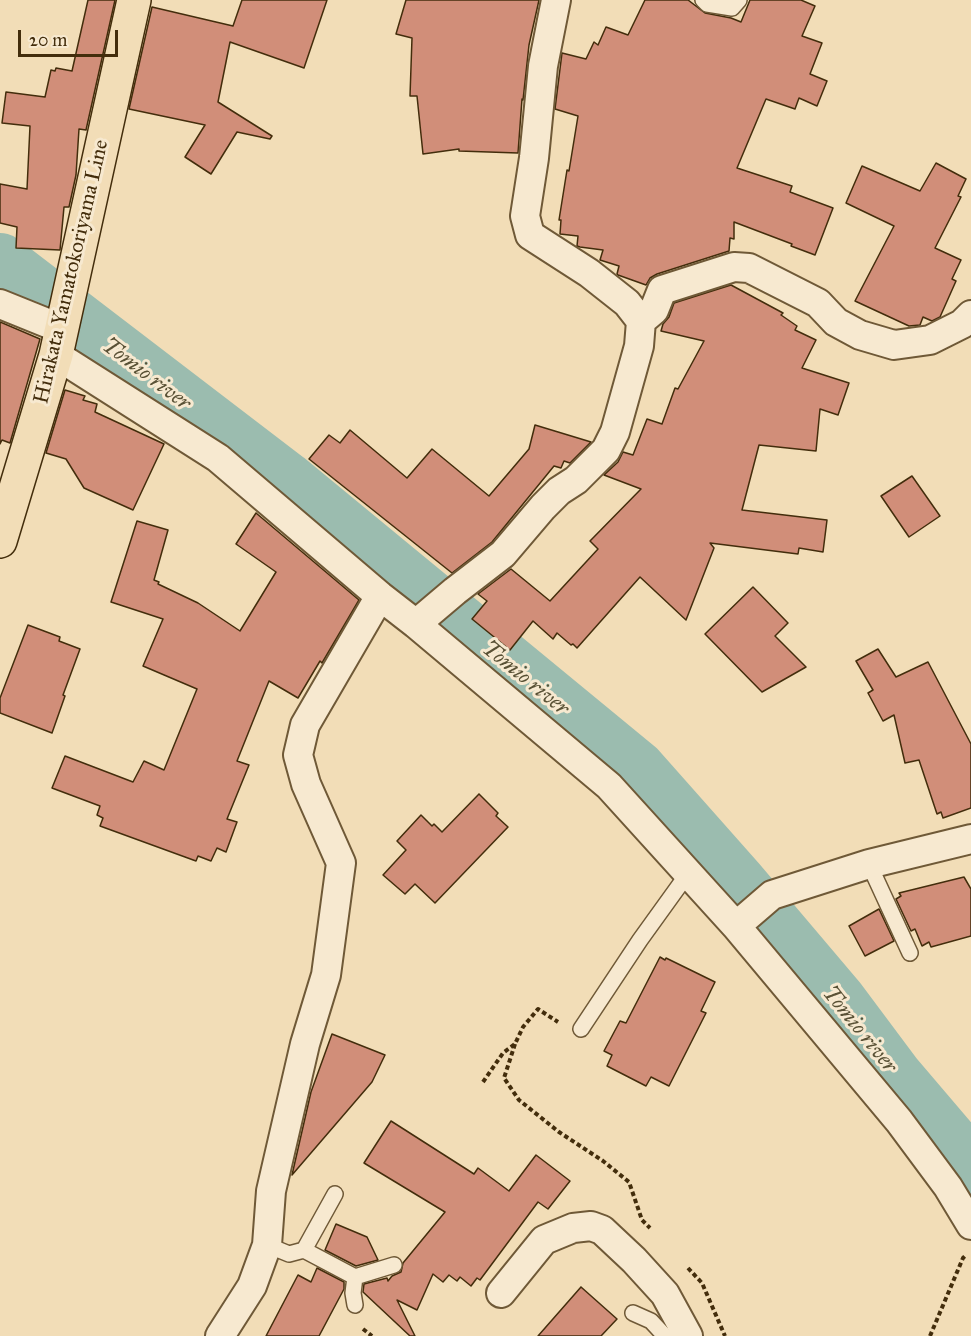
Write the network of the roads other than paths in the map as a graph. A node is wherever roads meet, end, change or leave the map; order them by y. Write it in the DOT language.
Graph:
graph roads {
  1 [pos="134,0"];
  2 [pos="556,0"];
  3 [pos="703,0"];
  4 [pos="739,0"];
  5 [pos="0,304"];
  6 [pos="971,315"];
  7 [pos="641,321"];
  8 [pos="59,342"];
  9 [pos="0,541"];
  10 [pos="380,596"];
  11 [pos="416,624"];
  12 [pos="971,839"];
  13 [pos="870,864"];
  14 [pos="689,872"];
  15 [pos="736,926"];
  16 [pos="910,953"];
  17 [pos="581,1029"];
  18 [pos="335,1194"];
  19 [pos="971,1225"];
  20 [pos="267,1245"];
  21 [pos="304,1250"];
  22 [pos="394,1265"];
  23 [pos="355,1277"];
  24 [pos="501,1293"];
  25 [pos="355,1305"];
  26 [pos="633,1313"];
  27 [pos="220,1336"];
  28 [pos="665,1336"];
  29 [pos="688,1336"];
  1 -- 8 [label="main road, Hirakata Yamatokoriyama Line"];
  2 -- 7 [label="street"];
  3 -- 4 [label="lane"];
  5 -- 8 [label="street"];
  6 -- 7 [label="street"];
  7 -- 11 [label="street"];
  8 -- 9 [label="main road, Hirakata Yamatokoriyama Line"];
  8 -- 10 [label="street"];
  10 -- 11 [label="street"];
  10 -- 20 [label="street"];
  11 -- 14 [label="street"];
  12 -- 13 [label="street"];
  13 -- 15 [label="street"];
  13 -- 16 [label="lane"];
  14 -- 15 [label="street"];
  14 -- 17 [label="lane"];
  15 -- 19 [label="street"];
  18 -- 21 [label="lane"];
  20 -- 21 [label="lane"];
  20 -- 27 [label="street"];
  21 -- 23 [label="lane"];
  22 -- 23 [label="lane"];
  23 -- 25 [label="lane"];
  24 -- 29 [label="street"];
  26 -- 28 [label="lane"];
}
